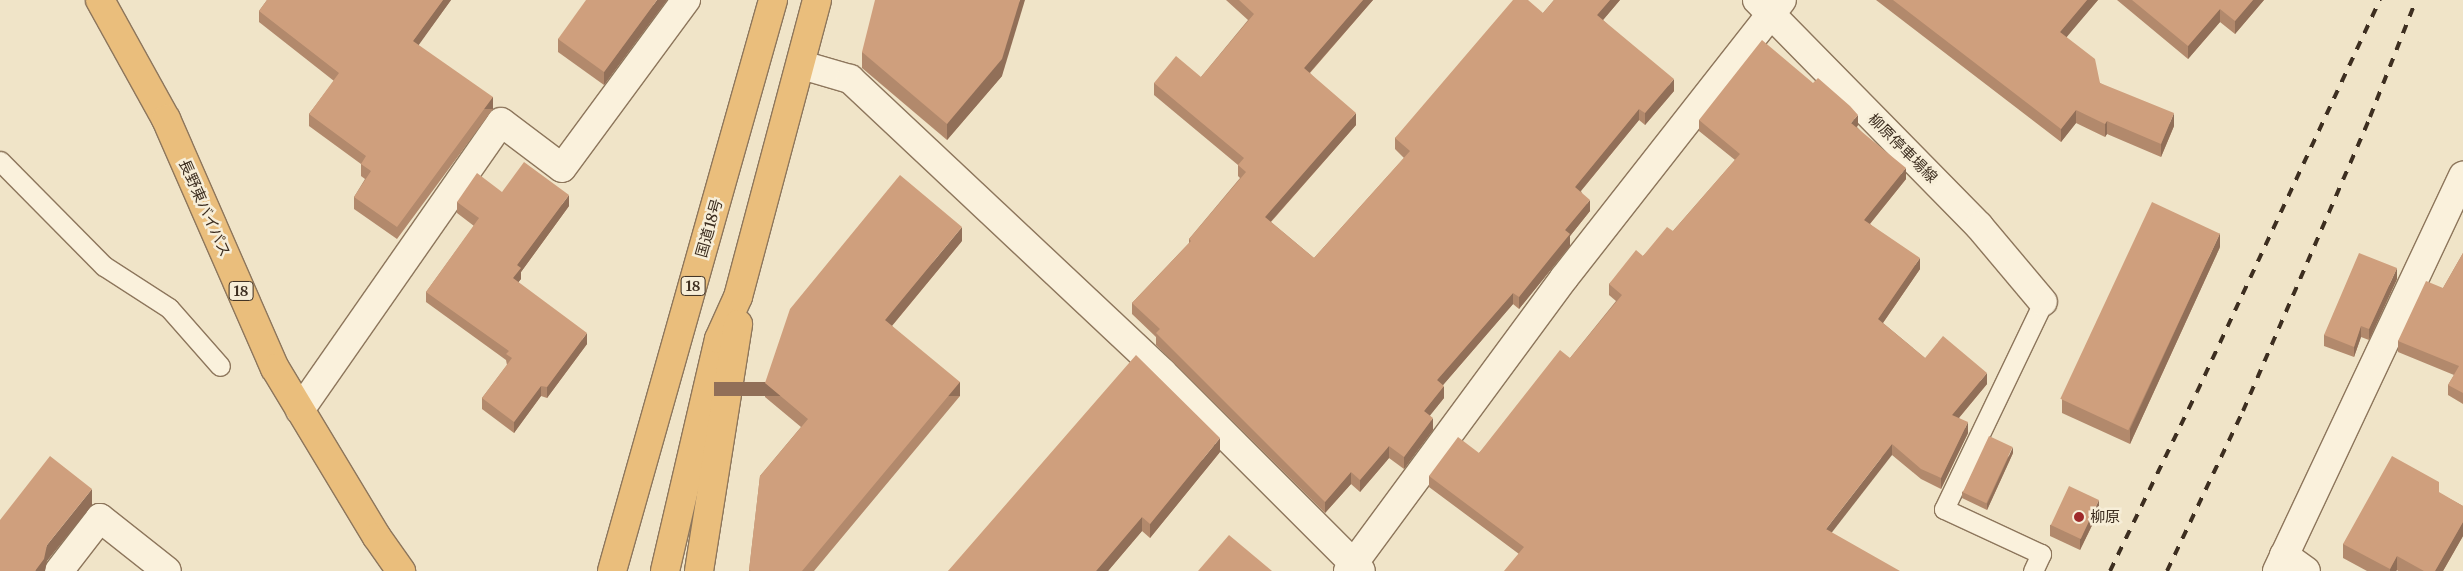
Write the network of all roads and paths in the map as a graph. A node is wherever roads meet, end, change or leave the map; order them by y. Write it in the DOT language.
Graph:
graph roads {
  1 [pos="100,0"];
  2 [pos="686,0"];
  3 [pos="773,0"];
  4 [pos="817,0"];
  5 [pos="1770,5"];
  6 [pos="802,65"];
  7 [pos="0,161"];
  8 [pos="2463,176"];
  9 [pos="738,297"];
  10 [pos="2043,302"];
  11 [pos="220,366"];
  12 [pos="300,410"];
  13 [pos="2281,563"];
  14 [pos="1354,569"];
  15 [pos="59,571"];
  16 [pos="167,571"];
  17 [pos="401,571"];
  18 [pos="612,571"];
  19 [pos="665,571"];
  20 [pos="699,571"];
  21 [pos="2033,571"];
  22 [pos="2306,571"];
  1 -- 12 [label="highway, 長野東バイパス / 18"];
  2 -- 12 [label="street"];
  3 -- 18 [label="highway, 国道18号 / 18"];
  4 -- 6 [label="highway"];
  5 -- 10 [label="street, 柳原停車場線"];
  5 -- 14 [label="street"];
  6 -- 9 [label="highway"];
  6 -- 14 [label="street"];
  7 -- 11 [label="lane"];
  8 -- 13 [label="street"];
  9 -- 19 [label="highway"];
  9 -- 20 [label="highway"];
  10 -- 21 [label="lane"];
  12 -- 17 [label="highway, 長野東バイパス / 18"];
  13 -- 22 [label="street"];
  15 -- 16 [label="street"];
}
